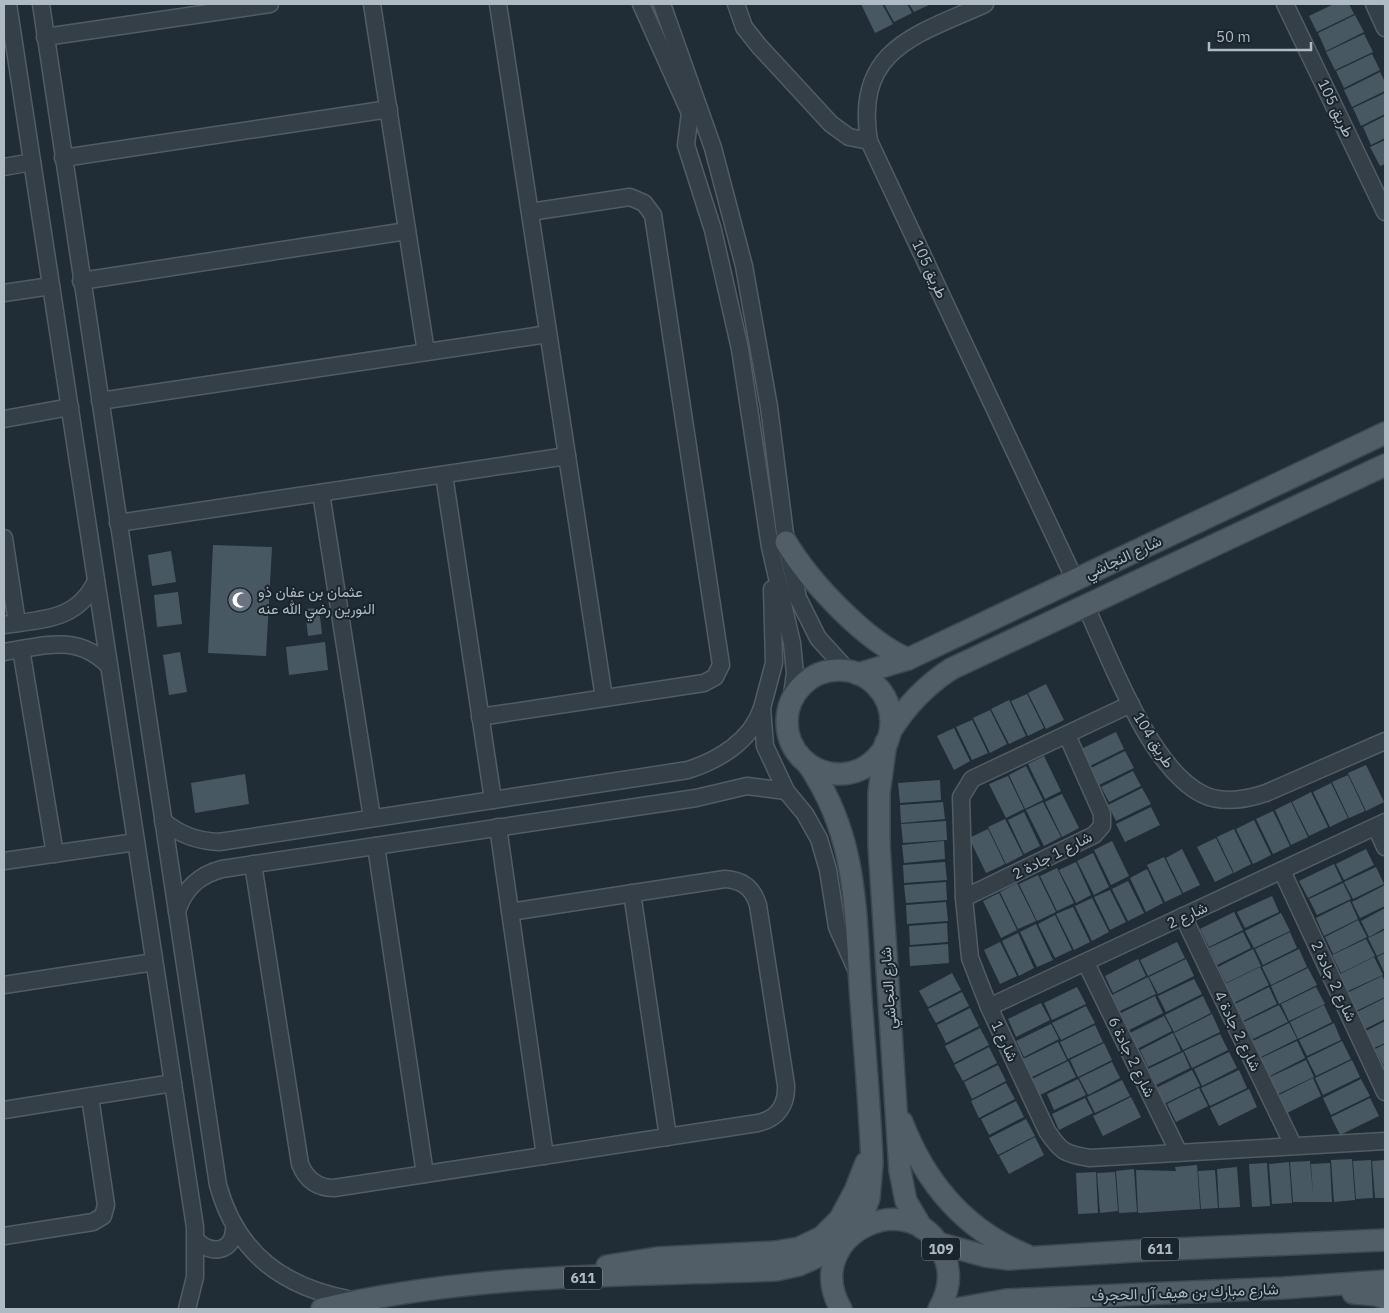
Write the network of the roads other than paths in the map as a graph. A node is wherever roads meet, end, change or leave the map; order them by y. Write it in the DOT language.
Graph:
graph roads {
  1 [pos="8,4"];
  2 [pos="41,4"];
  3 [pos="270,4"];
  4 [pos="372,4"];
  5 [pos="498,4"];
  6 [pos="641,4"];
  7 [pos="662,4"];
  8 [pos="736,4"];
  9 [pos="985,4"];
  10 [pos="1286,4"];
  11 [pos="1374,4"];
  12 [pos="1385,28"];
  13 [pos="45,37"];
  14 [pos="9,43"];
  15 [pos="389,109"];
  16 [pos="869,141"];
  17 [pos="63,158"];
  18 [pos="32,162"];
  19 [pos="4,167"];
  20 [pos="530,212"];
  21 [pos="1385,212"];
  22 [pos="407,232"];
  23 [pos="82,281"];
  24 [pos="51,286"];
  25 [pos="4,293"];
  26 [pos="548,334"];
  27 [pos="426,352"];
  28 [pos="100,401"];
  29 [pos="70,407"];
  30 [pos="4,419"];
  31 [pos="1385,434"];
  32 [pos="567,456"];
  33 [pos="1385,466"];
  34 [pos="444,475"];
  35 [pos="321,493"];
  36 [pos="1249,498"];
  37 [pos="1211,516"];
  38 [pos="118,523"];
  39 [pos="1260,525"];
  40 [pos="4,538"];
  41 [pos="1224,542"];
  42 [pos="778,544"];
  43 [pos="1075,580"];
  44 [pos="96,581"];
  45 [pos="1086,607"];
  46 [pos="11,624"];
  47 [pos="22,649"];
  48 [pos="4,652"];
  49 [pos="908,659"];
  50 [pos="109,666"];
  51 [pos="853,672"];
  52 [pos="604,698"];
  53 [pos="791,702"];
  54 [pos="1131,704"];
  55 [pos="762,708"];
  56 [pos="480,717"];
  57 [pos="1067,735"];
  58 [pos="888,737"];
  59 [pos="1385,741"];
  60 [pos="808,764"];
  61 [pos="786,791"];
  62 [pos="493,800"];
  63 [pos="372,818"];
  64 [pos="163,821"];
  65 [pos="1380,824"];
  66 [pos="498,827"];
  67 [pos="136,842"];
  68 [pos="376,846"];
  69 [pos="1385,847"];
  70 [pos="55,854"];
  71 [pos="4,861"];
  72 [pos="253,864"];
  73 [pos="1282,871"];
  74 [pos="632,893"];
  75 [pos="964,898"];
  76 [pos="177,911"];
  77 [pos="510,912"];
  78 [pos="1183,916"];
  79 [pos="154,962"];
  80 [pos="1086,963"];
  81 [pos="860,976"];
  82 [pos="4,986"];
  83 [pos="989,1007"];
  84 [pos="173,1084"];
  85 [pos="1385,1092"];
  86 [pos="90,1097"];
  87 [pos="896,1105"];
  88 [pos="4,1110"];
  89 [pos="668,1137"];
  90 [pos="1385,1141"];
  91 [pos="1293,1145"];
  92 [pos="871,1146"];
  93 [pos="1178,1152"];
  94 [pos="545,1156"];
  95 [pos="425,1174"];
  96 [pos="922,1228"];
  97 [pos="234,1229"];
  98 [pos="856,1230"];
  99 [pos="4,1236"];
  100 [pos="1385,1240"];
  101 [pos="197,1241"];
  102 [pos="938,1243"];
  103 [pos="841,1246"];
  104 [pos="1033,1258"];
  105 [pos="571,1278"];
  106 [pos="1385,1281"];
  107 [pos="1282,1288"];
  108 [pos="1385,1298"];
  109 [pos="358,1300"];
  110 [pos="187,1309"];
  111 [pos="322,1309"];
  112 [pos="842,1309"];
  113 [pos="939,1309"];
  114 [pos="956,1309"];
  1 -- 14 [label="street"];
  2 -- 13 [label="street"];
  3 -- 13 [label="street"];
  4 -- 15 [label="street"];
  5 -- 20 [label="street"];
  6 -- 42 [label="street"];
  7 -- 42 [label="street"];
  8 -- 16 [label="street"];
  9 -- 16 [label="street, طريق 105"];
  10 -- 21 [label="street, طريق 105"];
  11 -- 12 [label="street"];
  13 -- 17 [label="street"];
  14 -- 18 [label="street"];
  15 -- 17 [label="street"];
  15 -- 22 [label="street"];
  16 -- 43 [label="street, طريق 105"];
  17 -- 23 [label="street"];
  18 -- 19 [label="street"];
  18 -- 24 [label="street"];
  20 -- 26 [label="street"];
  20 -- 52 [label="street"];
  22 -- 23 [label="street"];
  22 -- 27 [label="street"];
  23 -- 28 [label="street"];
  24 -- 25 [label="street"];
  24 -- 29 [label="street"];
  26 -- 27 [label="street"];
  26 -- 32 [label="street"];
  27 -- 28 [label="street"];
  28 -- 38 [label="street"];
  29 -- 30 [label="street"];
  29 -- 44 [label="street"];
  31 -- 36 [label="main road, شارع النجاشي"];
  32 -- 34 [label="street"];
  32 -- 52 [label="street"];
  33 -- 39 [label="main road, شارع النجاشي"];
  34 -- 35 [label="street"];
  34 -- 56 [label="street"];
  35 -- 38 [label="street"];
  35 -- 63 [label="street"];
  36 -- 37 [label="main road, شارع النجاشي"];
  36 -- 39 [label="main road"];
  37 -- 41 [label="main road"];
  37 -- 43 [label="main road, شارع النجاشي"];
  38 -- 64 [label="street"];
  39 -- 41 [label="main road, شارع النجاشي"];
  40 -- 46 [label="street"];
  41 -- 45 [label="main road, شارع النجاشي"];
  42 -- 49 [label="main road"];
  42 -- 51 [label="street"];
  42 -- 53 [label="street"];
  42 -- 55 [label="street"];
  43 -- 49 [label="main road, شارع النجاشي"];
  44 -- 46 [label="street"];
  44 -- 50 [label="street"];
  45 -- 54 [label="street, طريق 104"];
  45 -- 58 [label="main road, شارع النجاشي"];
  47 -- 48 [label="street"];
  47 -- 50 [label="street"];
  47 -- 70 [label="street"];
  49 -- 51 [label="main road, شارع النجاشي"];
  50 -- 67 [label="street"];
  51 -- 53 [label="main road"];
  51 -- 58 [label="main road"];
  52 -- 56 [label="street"];
  53 -- 60 [label="main road"];
  54 -- 57 [label="street, شارع 1"];
  54 -- 59 [label="street, طريق 104"];
  55 -- 61 [label="street"];
  55 -- 62 [label="street"];
  56 -- 62 [label="street"];
  57 -- 75 [label="street, شارع 1"];
  57 -- 75 [label="street, شارع 1 جادة 2"];
  58 -- 60 [label="main road"];
  58 -- 87 [label="main road, شارع النجاشي"];
  60 -- 81 [label="main road, شارع النجاشي"];
  61 -- 66 [label="street"];
  61 -- 81 [label="street"];
  62 -- 63 [label="street"];
  63 -- 64 [label="street"];
  64 -- 76 [label="street"];
  65 -- 69 [label="street"];
  65 -- 73 [label="street, شارع 2"];
  66 -- 68 [label="street"];
  66 -- 77 [label="street"];
  67 -- 70 [label="street"];
  67 -- 79 [label="street"];
  68 -- 72 [label="street"];
  68 -- 95 [label="street"];
  70 -- 71 [label="street"];
  72 -- 76 [label="street"];
  72 -- 95 [label="street"];
  73 -- 78 [label="street, شارع 2"];
  73 -- 85 [label="street, شارع 2 جادة 2"];
  74 -- 77 [label="street"];
  74 -- 89 [label="street"];
  74 -- 89 [label="street"];
  75 -- 83 [label="street, شارع 1"];
  76 -- 97 [label="street"];
  77 -- 94 [label="street"];
  78 -- 80 [label="street, شارع 2"];
  78 -- 91 [label="street, شارع 2 جادة 4"];
  79 -- 82 [label="street"];
  79 -- 84 [label="street"];
  80 -- 83 [label="street, شارع 2"];
  80 -- 93 [label="street, شارع 2 جادة 6"];
  81 -- 92 [label="main road, شارع النجاشي"];
  83 -- 93 [label="street, شارع 1"];
  84 -- 86 [label="street"];
  84 -- 101 [label="street"];
  86 -- 88 [label="street"];
  86 -- 99 [label="street"];
  87 -- 96 [label="main road, شارع النجاشي"];
  87 -- 104 [label="main road"];
  89 -- 94 [label="street"];
  90 -- 91 [label="street, شارع 1"];
  91 -- 93 [label="street, شارع 1"];
  92 -- 98 [label="main road, شارع النجاشي"];
  92 -- 105 [label="main road"];
  94 -- 95 [label="street"];
  96 -- 98 [label="main road, 109"];
  96 -- 102 [label="main road, 109"];
  97 -- 101 [label="street"];
  97 -- 109 [label="street"];
  98 -- 103 [label="main road, 109"];
  100 -- 104 [label="main road, 611"];
  101 -- 110 [label="street"];
  102 -- 104 [label="main road, 611"];
  102 -- 113 [label="main road, 109"];
  103 -- 105 [label="main road, 611"];
  103 -- 112 [label="main road, 109"];
  105 -- 109 [label="main road, 611"];
  106 -- 107 [label="main road, شارع مبارك بن هيف آل الحجرف"];
  107 -- 108 [label="main road"];
  107 -- 114 [label="main road, شارع مبارك بن هيف آل الحجرف"];
  109 -- 111 [label="main road, 611"];
}
